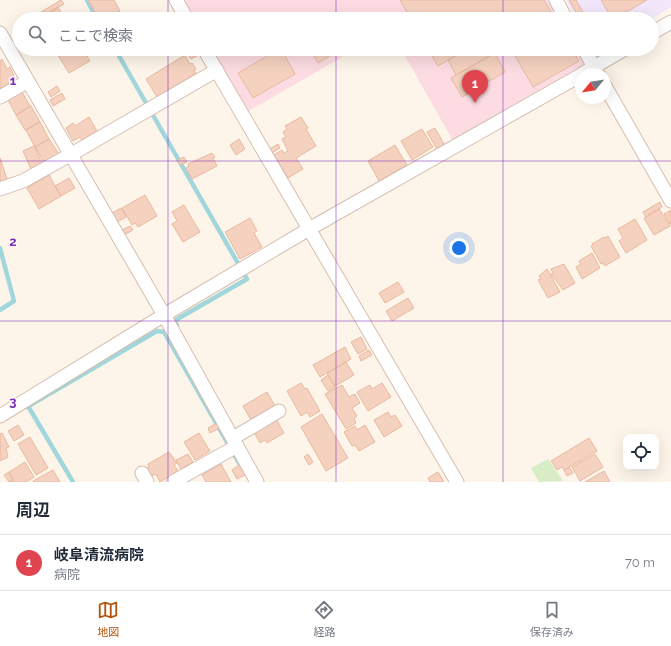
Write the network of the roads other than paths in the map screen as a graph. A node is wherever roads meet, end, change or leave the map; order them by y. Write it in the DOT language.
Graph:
graph roads {
  1 [pos="176,0"];
  2 [pos="556,0"];
  3 [pos="183,12"];
  4 [pos="562,12"];
  5 [pos="671,22"];
  6 [pos="659,29"];
  7 [pos="0,34"];
  8 [pos="12,54"];
  9 [pos="13,56"];
  10 [pos="208,56"];
  11 [pos="588,56"];
  12 [pos="615,56"];
  13 [pos="595,68"];
  14 [pos="599,68"];
  15 [pos="217,70"];
  16 [pos="575,78"];
  17 [pos="28,81"];
  18 [pos="611,96"];
  19 [pos="0,97"];
  20 [pos="70,155"];
  21 [pos="0,189"];
  22 [pos="671,201"];
  23 [pos="309,229"];
  24 [pos="164,315"];
  25 [pos="280,411"];
  26 [pos="0,416"];
  27 [pos="235,442"];
  28 [pos="173,482"];
  29 [pos="257,482"];
  30 [pos="457,482"];
  1 -- 3 [label="street"];
  2 -- 4 [label="street"];
  5 -- 6 [label="street"];
  7 -- 8 [label="street"];
  9 -- 17 [label="street"];
  10 -- 15 [label="street"];
  11 -- 13 [label="street"];
  12 -- 14 [label="street"];
  15 -- 20 [label="street"];
  15 -- 23 [label="street"];
  16 -- 23 [label="street"];
  17 -- 19 [label="street"];
  17 -- 20 [label="street"];
  18 -- 22 [label="street"];
  20 -- 21 [label="street"];
  20 -- 24 [label="street"];
  23 -- 24 [label="street"];
  23 -- 30 [label="street"];
  24 -- 26 [label="street"];
  24 -- 27 [label="street"];
  25 -- 27 [label="street"];
  27 -- 28 [label="street"];
  27 -- 29 [label="street"];
}
